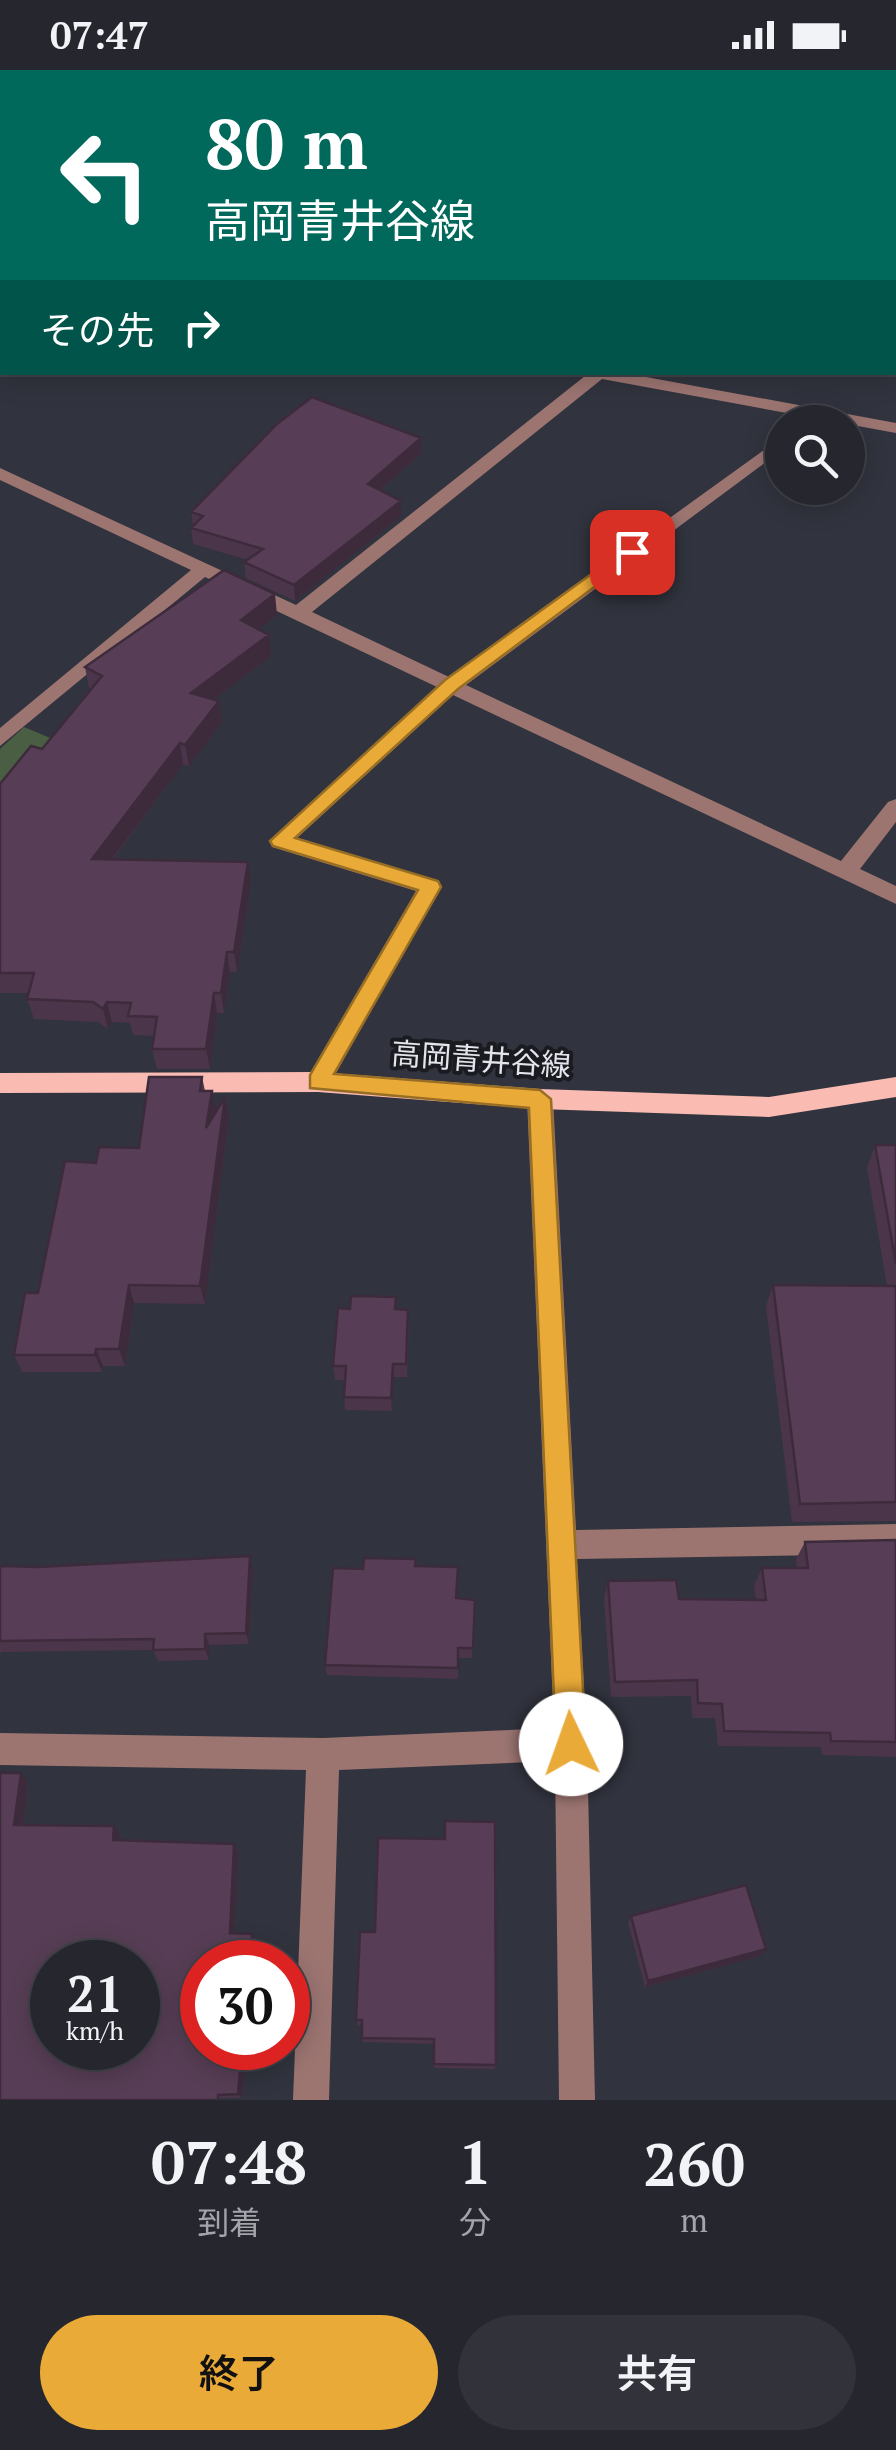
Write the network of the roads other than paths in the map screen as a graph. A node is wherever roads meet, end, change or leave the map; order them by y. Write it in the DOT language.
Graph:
graph roads {
  1 [pos="591,375"];
  2 [pos="603,375"];
  3 [pos="765,408"];
  4 [pos="865,424"];
  5 [pos="896,428"];
  6 [pos="765,454"];
  7 [pos="0,473"];
  8 [pos="204,569"];
  9 [pos="300,612"];
  10 [pos="452,684"];
  11 [pos="0,740"];
  12 [pos="896,808"];
  13 [pos="845,872"];
  14 [pos="896,896"];
  15 [pos="318,1082"];
  16 [pos="0,1083"];
  17 [pos="896,1087"];
  18 [pos="540,1099"];
  19 [pos="896,1539"];
  20 [pos="561,1545"];
  21 [pos="571,1744"];
  22 [pos="0,1749"];
  23 [pos="323,1754"];
  24 [pos="311,2100"];
  25 [pos="577,2100"];
  1 -- 9 [label="street"];
  2 -- 3 [label="street"];
  4 -- 5 [label="street"];
  6 -- 10 [label="street"];
  7 -- 8 [label="street"];
  8 -- 9 [label="street"];
  8 -- 11 [label="street"];
  9 -- 10 [label="street"];
  10 -- 13 [label="street"];
  10 -- 15 [label="street"];
  12 -- 13 [label="street"];
  13 -- 14 [label="street"];
  15 -- 16 [label="main road, 高岡青井谷線"];
  15 -- 18 [label="main road, 高岡青井谷線"];
  17 -- 18 [label="main road, 高岡青井谷線"];
  18 -- 20 [label="street"];
  19 -- 20 [label="street"];
  20 -- 21 [label="street"];
  21 -- 23 [label="street"];
  21 -- 25 [label="street"];
  22 -- 23 [label="street"];
  23 -- 24 [label="street"];
}
